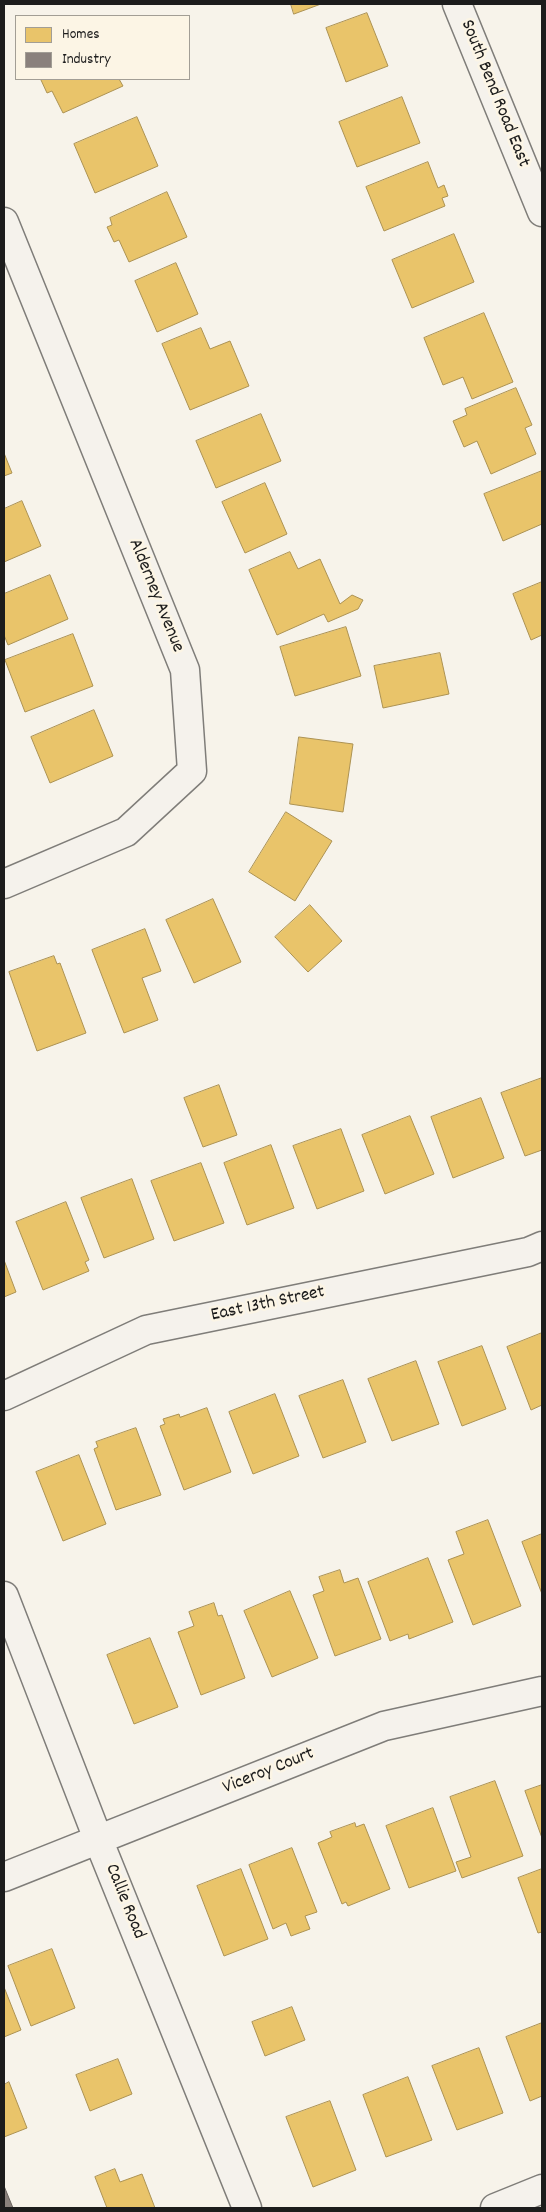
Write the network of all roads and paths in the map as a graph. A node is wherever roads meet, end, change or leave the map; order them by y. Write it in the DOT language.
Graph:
graph roads {
  1 [pos="457,4"];
  2 [pos="542,212"];
  3 [pos="4,222"];
  4 [pos="4,884"];
  5 [pos="542,1246"];
  6 [pos="4,1396"];
  7 [pos="4,1596"];
  8 [pos="542,1691"];
  9 [pos="98,1839"];
  10 [pos="4,1878"];
  11 [pos="542,2189"];
  12 [pos="247,2208"];
  13 [pos="495,2208"];
  1 -- 2 [label="street, South Bend Road East"];
  3 -- 4 [label="street, Alderney Avenue"];
  5 -- 6 [label="street, East 13th Street"];
  7 -- 9 [label="street, Callie Road"];
  8 -- 9 [label="street, Viceroy Court"];
  9 -- 10 [label="street, Viceroy Court"];
  9 -- 12 [label="street, Callie Road"];
  11 -- 13 [label="street"];
}
